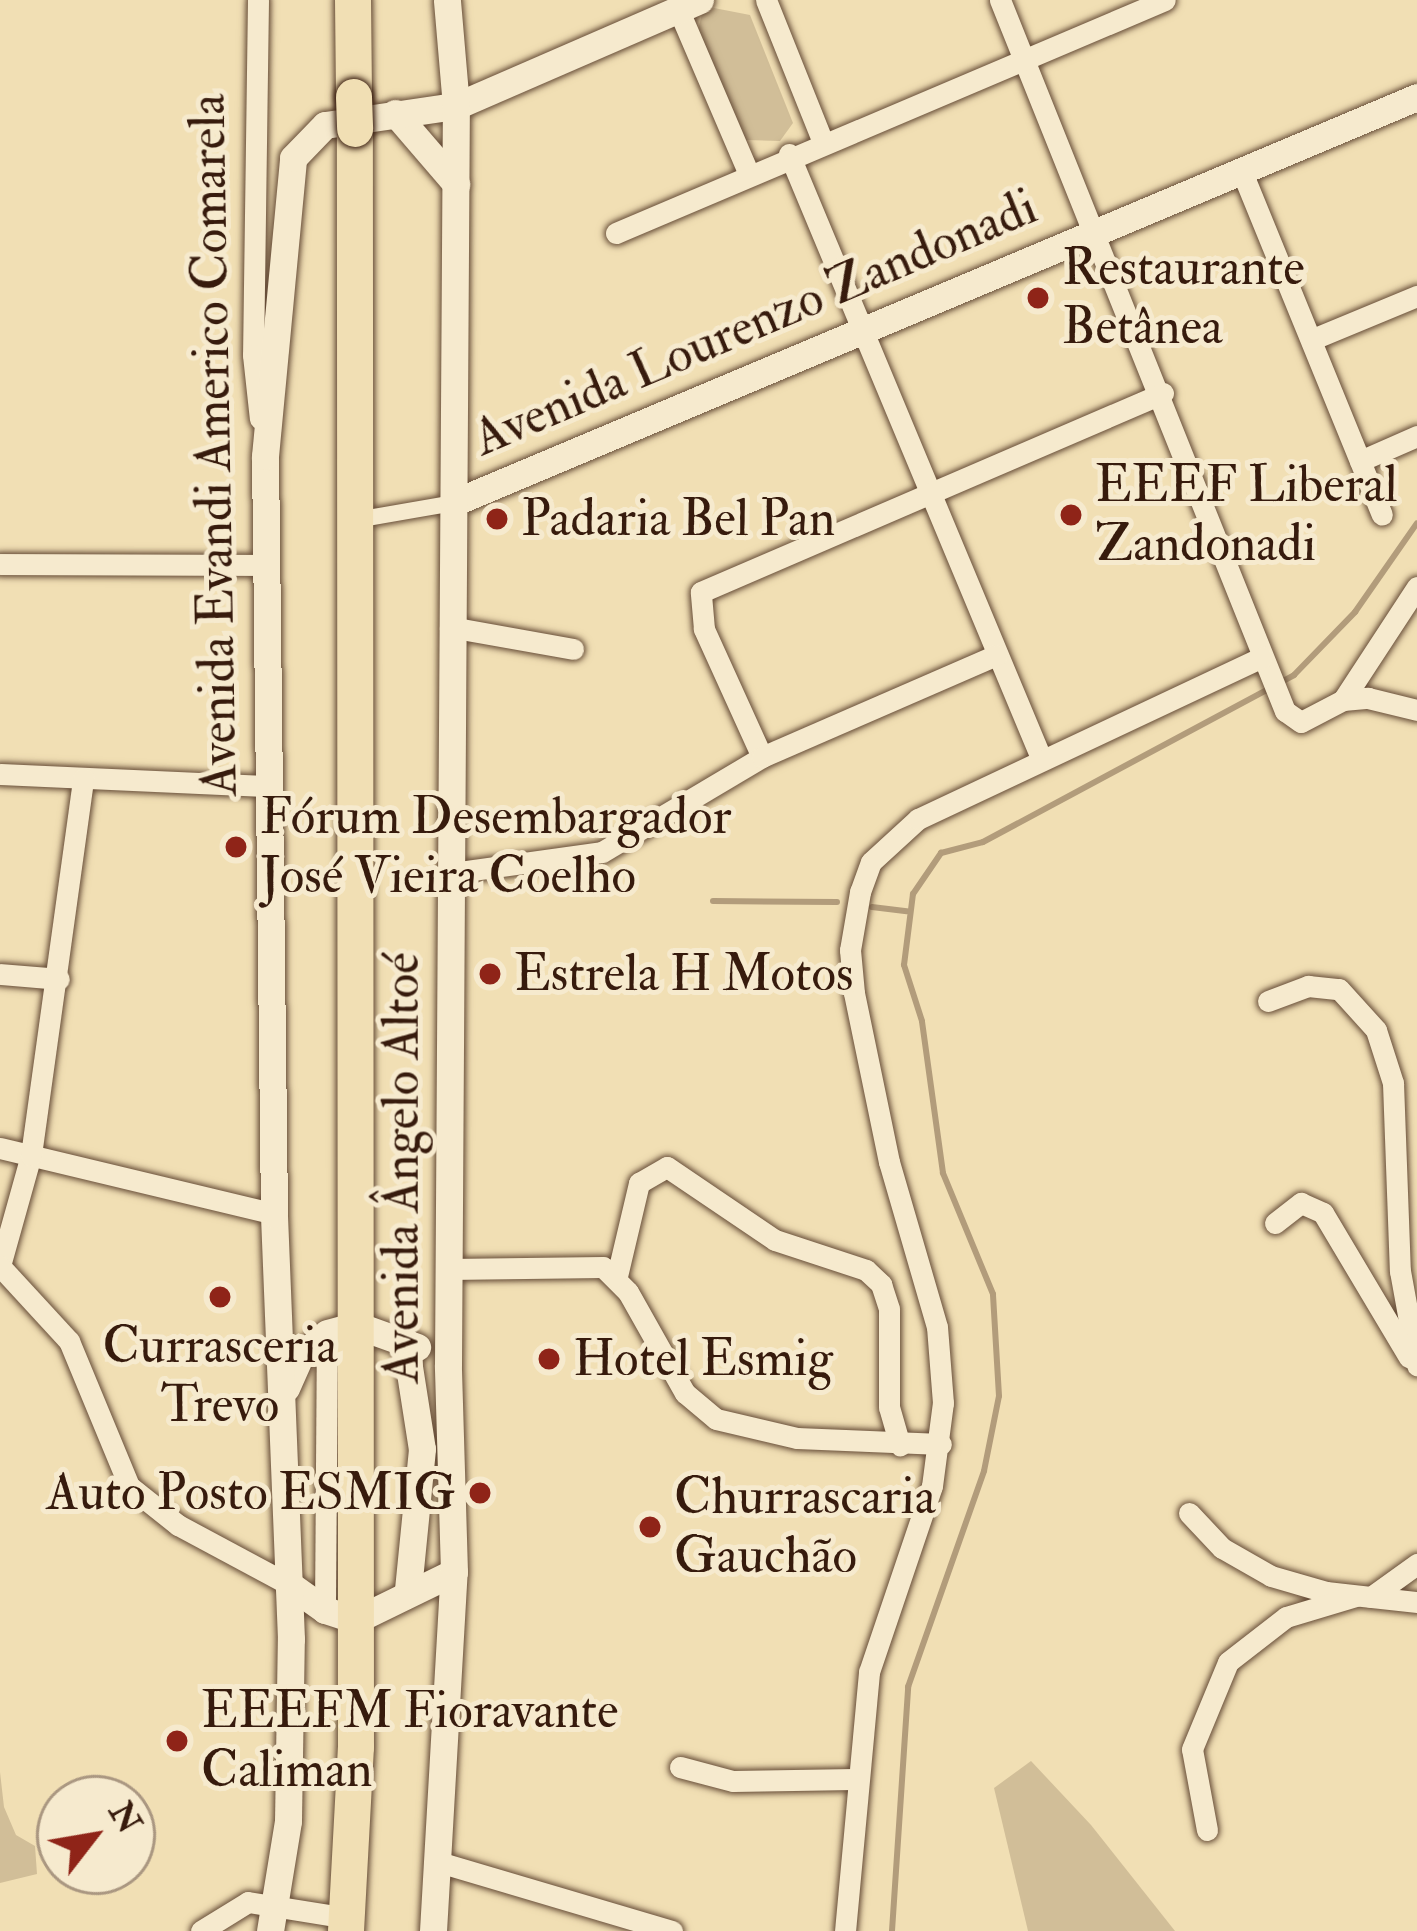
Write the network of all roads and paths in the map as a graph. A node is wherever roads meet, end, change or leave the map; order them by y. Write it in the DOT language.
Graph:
graph roads {
  1 [pos="258,0"];
  2 [pos="352,0"];
  3 [pos="447,0"];
  4 [pos="766,0"];
  5 [pos="1000,0"];
  6 [pos="1165,0"];
  7 [pos="690,5"];
  8 [pos="451,50"];
  9 [pos="1025,57"];
  10 [pos="1417,98"];
  11 [pos="456,106"];
  12 [pos="405,112"];
  13 [pos="345,117"];
  14 [pos="823,140"];
  15 [pos="789,154"];
  16 [pos="748,172"];
  17 [pos="1242,172"];
  18 [pos="456,184"];
  19 [pos="1094,232"];
  20 [pos="616,233"];
  21 [pos="1417,296"];
  22 [pos="863,326"];
  23 [pos="1313,339"];
  24 [pos="1162,393"];
  25 [pos="1417,436"];
  26 [pos="265,456"];
  27 [pos="1360,461"];
  28 [pos="931,493"];
  29 [pos="453,503"];
  30 [pos="1382,514"];
  31 [pos="355,520"];
  32 [pos="0,564"];
  33 [pos="264,566"];
  34 [pos="1417,587"];
  35 [pos="450,627"];
  36 [pos="573,649"];
  37 [pos="997,655"];
  38 [pos="1266,668"];
  39 [pos="1343,700"];
  40 [pos="1417,710"];
  41 [pos="762,757"];
  42 [pos="1041,758"];
  43 [pos="0,773"];
  44 [pos="83,779"];
  45 [pos="266,786"];
  46 [pos="452,873"];
  47 [pos="0,974"];
  48 [pos="59,979"];
  49 [pos="1268,1001"];
  50 [pos="0,1148"];
  51 [pos="31,1155"];
  52 [pos="274,1214"];
  53 [pos="1275,1223"];
  54 [pos="0,1266"];
  55 [pos="448,1269"];
  56 [pos="616,1276"];
  57 [pos="341,1329"];
  58 [pos="405,1341"];
  59 [pos="448,1365"];
  60 [pos="1417,1368"];
  61 [pos="285,1392"];
  62 [pos="941,1444"];
  63 [pos="900,1445"];
  64 [pos="1189,1513"];
  65 [pos="1417,1564"];
  66 [pos="454,1572"];
  67 [pos="290,1585"];
  68 [pos="408,1590"];
  69 [pos="1364,1596"];
  70 [pos="1417,1602"];
  71 [pos="340,1615"];
  72 [pos="680,1767"];
  73 [pos="854,1779"];
  74 [pos="1208,1830"];
  75 [pos="442,1863"];
  76 [pos="273,1917"];
  77 [pos="346,1925"];
  78 [pos="201,1931"];
  79 [pos="433,1931"];
  80 [pos="672,1931"];
  81 [pos="845,1931"];
  1 -- 26 [label="street, Avenida Evandi Americo Comarela"];
  2 -- 13 [label="highway"];
  3 -- 8 [label="street, Avenida Ângelo Altoé"];
  4 -- 14 [label="street"];
  5 -- 9 [label="street"];
  6 -- 9 [label="street"];
  7 -- 11 [label="street"];
  7 -- 16 [label="street"];
  8 -- 11 [label="street, Avenida Ângelo Altoé"];
  8 -- 12 [label="street"];
  9 -- 14 [label="street"];
  9 -- 19 [label="street"];
  10 -- 17 [label="street, Avenida Lourenzo Zandonadi"];
  11 -- 12 [label="street"];
  11 -- 18 [label="street, Avenida Ângelo Altoé"];
  12 -- 13 [label="street"];
  12 -- 18 [label="street"];
  13 -- 26 [label="street"];
  13 -- 31 [label="highway"];
  14 -- 15 [label="street"];
  15 -- 16 [label="street"];
  15 -- 22 [label="street"];
  16 -- 20 [label="street"];
  17 -- 19 [label="street, Avenida Lourenzo Zandonadi"];
  17 -- 23 [label="street"];
  18 -- 29 [label="street, Avenida Ângelo Altoé"];
  19 -- 22 [label="street, Avenida Lourenzo Zandonadi"];
  19 -- 24 [label="street"];
  21 -- 23 [label="street"];
  22 -- 28 [label="street"];
  22 -- 29 [label="street, Avenida Lourenzo Zandonadi"];
  23 -- 27 [label="street"];
  24 -- 28 [label="street"];
  24 -- 38 [label="street"];
  25 -- 27 [label="street"];
  26 -- 33 [label="street, Avenida Evandi Americo Comarela"];
  27 -- 30 [label="street"];
  28 -- 37 [label="street"];
  28 -- 41 [label="street"];
  29 -- 31 [label="street"];
  29 -- 35 [label="street, Avenida Ângelo Altoé"];
  31 -- 57 [label="highway"];
  32 -- 33 [label="street"];
  33 -- 45 [label="street, Avenida Evandi Americo Comarela"];
  34 -- 39 [label="street"];
  35 -- 36 [label="street"];
  35 -- 46 [label="street, Avenida Ângelo Altoé"];
  37 -- 41 [label="street"];
  37 -- 42 [label="street"];
  38 -- 39 [label="street"];
  38 -- 42 [label="street"];
  39 -- 40 [label="street"];
  41 -- 46 [label="street"];
  42 -- 62 [label="street"];
  43 -- 44 [label="street"];
  44 -- 45 [label="street"];
  44 -- 48 [label="street"];
  45 -- 52 [label="street, Avenida Evandi Americo Comarela"];
  46 -- 55 [label="street, Avenida Ângelo Altoé"];
  47 -- 48 [label="street"];
  48 -- 51 [label="street"];
  49 -- 60 [label="street"];
  50 -- 51 [label="street"];
  51 -- 52 [label="street"];
  51 -- 54 [label="street"];
  52 -- 61 [label="street, Avenida Evandi Americo Comarela"];
  53 -- 60 [label="street"];
  54 -- 67 [label="street"];
  55 -- 56 [label="street"];
  55 -- 59 [label="street, Avenida Ângelo Altoé"];
  56 -- 63 [label="street"];
  56 -- 63 [label="street"];
  57 -- 58 [label="street"];
  57 -- 61 [label="street"];
  57 -- 71 [label="highway"];
  58 -- 59 [label="street"];
  58 -- 68 [label="street"];
  59 -- 66 [label="street, Avenida Ângelo Altoé"];
  61 -- 67 [label="street, Avenida Evandi Americo Comarela"];
  62 -- 63 [label="street"];
  62 -- 73 [label="street"];
  64 -- 69 [label="street"];
  65 -- 69 [label="street"];
  66 -- 68 [label="street"];
  66 -- 75 [label="street, Avenida Ângelo Altoé"];
  67 -- 71 [label="street"];
  67 -- 76 [label="street, Avenida Evandi Americo Comarela"];
  68 -- 71 [label="street"];
  69 -- 70 [label="street"];
  69 -- 74 [label="street"];
  71 -- 77 [label="highway"];
  72 -- 73 [label="street"];
  73 -- 81 [label="street"];
  75 -- 79 [label="street, Avenida Ângelo Altoé"];
  75 -- 80 [label="street"];
  76 -- 77 [label="street"];
  76 -- 78 [label="street"];
}
